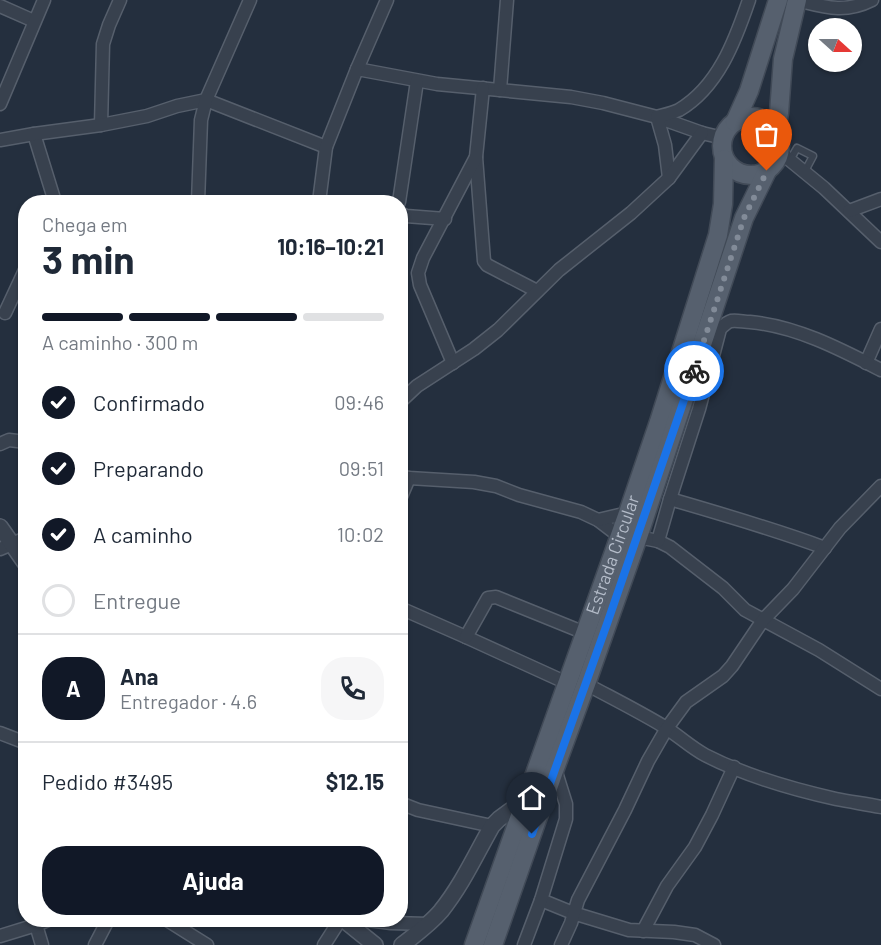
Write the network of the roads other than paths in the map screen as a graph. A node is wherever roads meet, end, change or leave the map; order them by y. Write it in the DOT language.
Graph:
graph roads {
  1 [pos="44,0"];
  2 [pos="120,0"];
  3 [pos="250,0"];
  4 [pos="387,0"];
  5 [pos="507,0"];
  6 [pos="749,0"];
  7 [pos="777,0"];
  8 [pos="796,0"];
  9 [pos="872,0"];
  10 [pos="0,6"];
  11 [pos="34,21"];
  12 [pos="357,69"];
  13 [pos="417,81"];
  14 [pos="483,88"];
  15 [pos="500,90"];
  16 [pos="206,100"];
  17 [pos="0,104"];
  18 [pos="657,117"];
  19 [pos="735,122"];
  20 [pos="101,125"];
  21 [pos="776,130"];
  22 [pos="702,133"];
  23 [pos="34,134"];
  24 [pos="723,138"];
  25 [pos="0,140"];
  26 [pos="327,147"];
  27 [pos="785,156"];
  28 [pos="476,157"];
  29 [pos="724,159"];
  30 [pos="767,171"];
  31 [pos="804,172"];
  32 [pos="669,178"];
  33 [pos="53,195"];
  34 [pos="198,195"];
  35 [pos="320,195"];
  36 [pos="400,195"];
  37 [pos="881,200"];
  38 [pos="849,211"];
  39 [pos="408,216"];
  40 [pos="445,219"];
  41 [pos="881,242"];
  42 [pos="18,285"];
  43 [pos="537,291"];
  44 [pos="5,312"];
  45 [pos="881,329"];
  46 [pos="453,363"];
  47 [pos="866,363"];
  48 [pos="881,370"];
  49 [pos="408,394"];
  50 [pos="18,441"];
  51 [pos="0,444"];
  52 [pos="408,477"];
  53 [pos="881,486"];
  54 [pos="670,499"];
  55 [pos="627,513"];
  56 [pos="598,520"];
  57 [pos="0,527"];
  58 [pos="619,536"];
  59 [pos="638,537"];
  60 [pos="658,541"];
  61 [pos="5,546"];
  62 [pos="825,548"];
  63 [pos="18,557"];
  64 [pos="408,612"];
  65 [pos="763,620"];
  66 [pos="585,633"];
  67 [pos="466,637"];
  68 [pos="567,683"];
  69 [pos="586,684"];
  70 [pos="881,689"];
  71 [pos="667,728"];
  72 [pos="0,733"];
  73 [pos="18,740"];
  74 [pos="734,767"];
  75 [pos="555,768"];
  76 [pos="526,799"];
  77 [pos="408,806"];
  78 [pos="881,807"];
  79 [pos="492,826"];
  80 [pos="542,900"];
  81 [pos="573,913"];
  82 [pos="408,923"];
  83 [pos="429,924"];
  84 [pos="24,927"];
  85 [pos="38,927"];
  86 [pos="104,927"];
  87 [pos="178,927"];
  88 [pos="338,927"];
  89 [pos="352,927"];
  90 [pos="644,930"];
  91 [pos="0,936"];
  92 [pos="42,945"];
  93 [pos="95,945"];
  94 [pos="207,945"];
  95 [pos="324,945"];
  96 [pos="375,945"];
  97 [pos="402,945"];
  98 [pos="474,945"];
  99 [pos="493,945"];
  100 [pos="524,945"];
  101 [pos="561,945"];
  102 [pos="714,945"];
  1 -- 11 [label="street"];
  2 -- 20 [label="street"];
  3 -- 16 [label="street"];
  4 -- 12 [label="street"];
  5 -- 15 [label="street"];
  6 -- 18 [label="street"];
  7 -- 19 [label="main road"];
  8 -- 9 [label="street"];
  8 -- 21 [label="main road"];
  10 -- 11 [label="street"];
  11 -- 17 [label="street"];
  12 -- 13 [label="street"];
  12 -- 26 [label="street"];
  13 -- 14 [label="street"];
  13 -- 36 [label="street"];
  14 -- 15 [label="street"];
  14 -- 28 [label="street"];
  15 -- 18 [label="street"];
  16 -- 20 [label="street"];
  16 -- 26 [label="street"];
  16 -- 34 [label="street"];
  18 -- 22 [label="street"];
  18 -- 32 [label="street"];
  19 -- 21 [label="main road"];
  19 -- 24 [label="main road"];
  20 -- 23 [label="street"];
  21 -- 27 [label="main road"];
  22 -- 24 [label="street"];
  22 -- 32 [label="street"];
  23 -- 25 [label="street"];
  23 -- 33 [label="street"];
  24 -- 29 [label="main road"];
  26 -- 35 [label="street"];
  27 -- 30 [label="main road"];
  27 -- 31 [label="street"];
  27 -- 31 [label="lane"];
  28 -- 40 [label="street"];
  28 -- 43 [label="street"];
  29 -- 30 [label="main road"];
  29 -- 55 [label="main road, Estrada Circular"];
  30 -- 59 [label="main road, Estrada Circular"];
  31 -- 38 [label="street"];
  32 -- 43 [label="street"];
  37 -- 38 [label="street"];
  38 -- 41 [label="street"];
  39 -- 40 [label="street"];
  40 -- 46 [label="street"];
  42 -- 44 [label="street"];
  43 -- 46 [label="street"];
  45 -- 47 [label="street"];
  46 -- 49 [label="street"];
  47 -- 48 [label="street"];
  47 -- 54 [label="street"];
  50 -- 51 [label="street"];
  52 -- 56 [label="street"];
  53 -- 62 [label="street"];
  54 -- 60 [label="street"];
  54 -- 62 [label="street"];
  55 -- 56 [label="street"];
  55 -- 58 [label="main road, Estrada Circular"];
  56 -- 58 [label="street"];
  57 -- 61 [label="street"];
  58 -- 66 [label="main road, Estrada Circular"];
  59 -- 60 [label="street"];
  59 -- 69 [label="main road, Estrada Circular"];
  60 -- 65 [label="street"];
  61 -- 63 [label="street"];
  62 -- 65 [label="street"];
  64 -- 67 [label="street"];
  65 -- 70 [label="street"];
  65 -- 71 [label="street"];
  66 -- 67 [label="street"];
  66 -- 68 [label="main road, Estrada Circular"];
  67 -- 68 [label="street"];
  68 -- 76 [label="main road, Estrada Circular"];
  69 -- 71 [label="street"];
  69 -- 75 [label="main road, Estrada Circular"];
  71 -- 74 [label="street"];
  71 -- 81 [label="street"];
  72 -- 73 [label="street"];
  74 -- 78 [label="street"];
  74 -- 90 [label="street"];
  75 -- 80 [label="street"];
  75 -- 99 [label="main road, Estrada Circular"];
  76 -- 79 [label="street"];
  76 -- 98 [label="main road, Estrada Circular"];
  77 -- 79 [label="street"];
  79 -- 83 [label="street"];
  80 -- 81 [label="street"];
  80 -- 100 [label="street"];
  81 -- 90 [label="street"];
  81 -- 101 [label="street"];
  82 -- 83 [label="street"];
  83 -- 97 [label="street"];
  84 -- 91 [label="street"];
  85 -- 92 [label="street"];
  86 -- 93 [label="street"];
  87 -- 94 [label="street"];
  88 -- 95 [label="street"];
  89 -- 96 [label="street"];
  90 -- 102 [label="street"];
}
